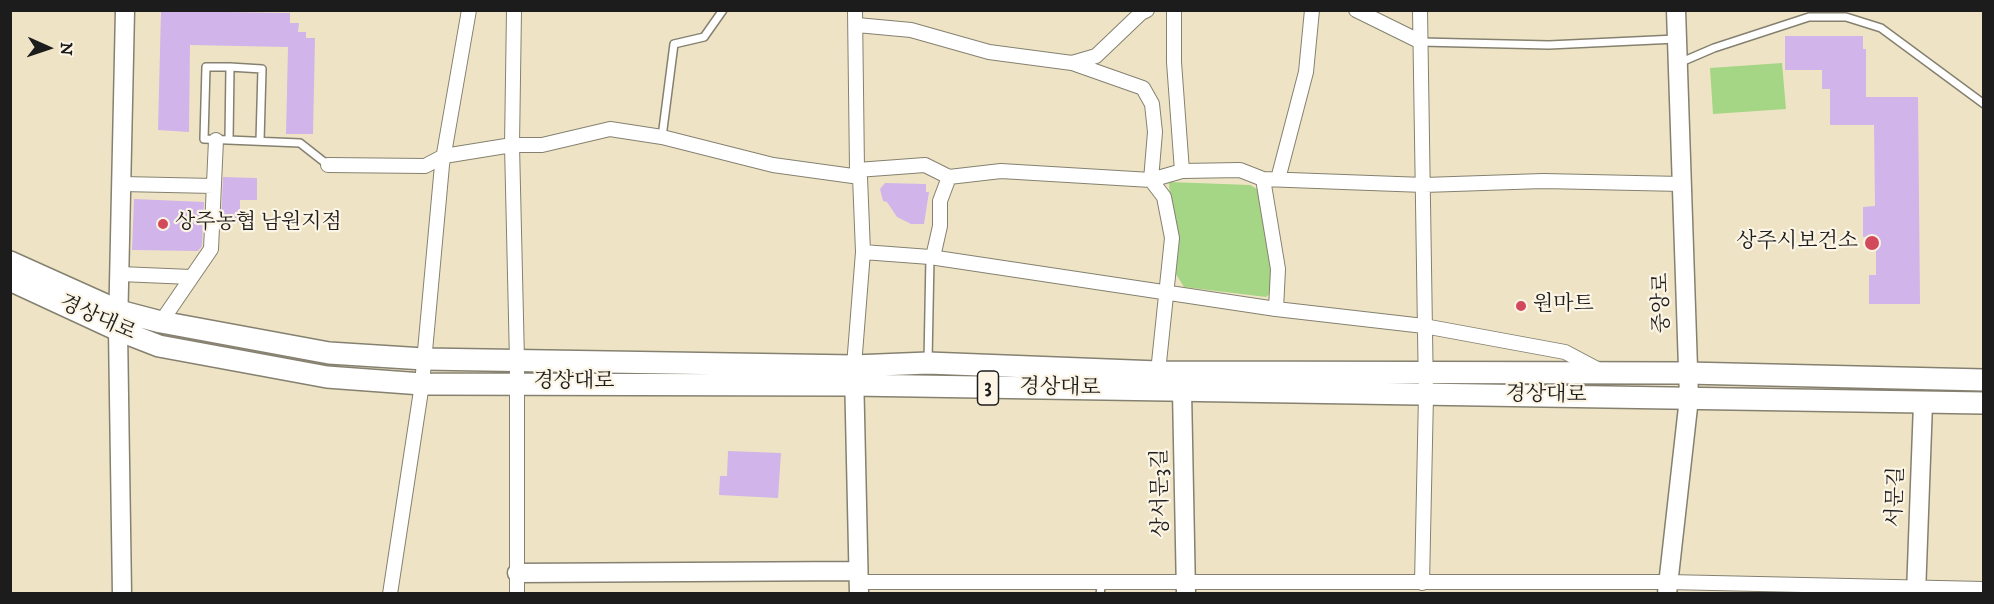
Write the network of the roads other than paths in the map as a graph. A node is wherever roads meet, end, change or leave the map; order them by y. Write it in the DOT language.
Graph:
graph roads {
  1 [pos="125,10"];
  2 [pos="469,10"];
  3 [pos="514,10"];
  4 [pos="723,10"];
  5 [pos="855,10"];
  6 [pos="1147,10"];
  7 [pos="1174,10"];
  8 [pos="1312,10"];
  9 [pos="1356,10"];
  10 [pos="1420,10"];
  11 [pos="1676,10"];
  12 [pos="856,25"];
  13 [pos="1677,39"];
  14 [pos="1421,42"];
  15 [pos="1072,63"];
  16 [pos="1678,63"];
  17 [pos="230,67"];
  18 [pos="1983,104"];
  19 [pos="662,137"];
  20 [pos="222,140"];
  21 [pos="260,141"];
  22 [pos="512,145"];
  23 [pos="444,156"];
  24 [pos="328,165"];
  25 [pos="1182,171"];
  26 [pos="858,173"];
  27 [pos="949,177"];
  28 [pos="1263,179"];
  29 [pos="1278,179"];
  30 [pos="1151,180"];
  31 [pos="122,184"];
  32 [pos="1682,184"];
  33 [pos="1424,185"];
  34 [pos="214,186"];
  35 [pos="863,252"];
  36 [pos="932,257"];
  37 [pos="10,262"];
  38 [pos="120,274"];
  39 [pos="191,277"];
  40 [pos="10,280"];
  41 [pos="1168,293"];
  42 [pos="1276,309"];
  43 [pos="118,321"];
  44 [pos="161,322"];
  45 [pos="1424,326"];
  46 [pos="424,359"];
  47 [pos="517,361"];
  48 [pos="928,363"];
  49 [pos="1158,372"];
  50 [pos="1687,373"];
  51 [pos="1607,374"];
  52 [pos="854,375"];
  53 [pos="1983,380"];
  54 [pos="517,382"];
  55 [pos="422,384"];
  56 [pos="1426,385"];
  57 [pos="1182,392"];
  58 [pos="1689,398"];
  59 [pos="1923,403"];
  60 [pos="1983,403"];
  61 [pos="517,573"];
  62 [pos="859,582"];
  63 [pos="1422,583"];
  64 [pos="1039,587"];
  65 [pos="1101,587"];
  66 [pos="1186,587"];
  67 [pos="1516,588"];
  68 [pos="1668,588"];
  69 [pos="1764,589"];
  70 [pos="1983,589"];
  71 [pos="1917,590"];
  72 [pos="122,594"];
  73 [pos="390,594"];
  74 [pos="517,594"];
  1 -- 31 [label="street"];
  2 -- 23 [label="street"];
  3 -- 22 [label="street"];
  4 -- 19 [label="lane"];
  5 -- 12 [label="street"];
  6 -- 15 [label="street"];
  7 -- 25 [label="street"];
  8 -- 29 [label="street"];
  9 -- 14 [label="street"];
  10 -- 14 [label="street"];
  11 -- 13 [label="street, 중앙로"];
  12 -- 15 [label="street"];
  12 -- 26 [label="street"];
  13 -- 14 [label="lane"];
  13 -- 16 [label="street, 중앙로"];
  14 -- 33 [label="street"];
  15 -- 30 [label="street"];
  16 -- 18 [label="lane"];
  16 -- 32 [label="street, 중앙로"];
  17 -- 20 [label="lane"];
  17 -- 20 [label="lane"];
  17 -- 21 [label="lane"];
  19 -- 22 [label="street"];
  19 -- 26 [label="street"];
  20 -- 21 [label="lane"];
  20 -- 34 [label="street"];
  21 -- 24 [label="lane"];
  22 -- 23 [label="street"];
  22 -- 47 [label="street"];
  23 -- 24 [label="street"];
  23 -- 46 [label="street"];
  25 -- 28 [label="street"];
  25 -- 30 [label="street"];
  26 -- 27 [label="street"];
  26 -- 35 [label="street"];
  27 -- 30 [label="street"];
  27 -- 36 [label="street"];
  28 -- 29 [label="street"];
  28 -- 42 [label="street"];
  29 -- 33 [label="street"];
  30 -- 41 [label="street"];
  31 -- 34 [label="street"];
  31 -- 38 [label="street"];
  32 -- 33 [label="street"];
  32 -- 50 [label="street, 중앙로"];
  33 -- 45 [label="street"];
  34 -- 39 [label="street"];
  35 -- 36 [label="street"];
  35 -- 52 [label="street"];
  36 -- 41 [label="street"];
  36 -- 48 [label="lane"];
  37 -- 43 [label="main road, 경상대로 / 3"];
  38 -- 39 [label="street"];
  38 -- 43 [label="street"];
  39 -- 44 [label="street"];
  40 -- 43 [label="main road, 경상대로 / 3"];
  41 -- 42 [label="street"];
  41 -- 49 [label="street"];
  42 -- 45 [label="street"];
  43 -- 44 [label="main road, 경상대로 / 3"];
  43 -- 55 [label="main road, 경상대로 / 3"];
  43 -- 72 [label="street"];
  44 -- 46 [label="main road, 경상대로 / 3"];
  45 -- 51 [label="street"];
  45 -- 56 [label="street"];
  46 -- 47 [label="main road, 경상대로 / 3"];
  46 -- 55 [label="street"];
  47 -- 52 [label="main road, 경상대로 / 3"];
  47 -- 54 [label="street"];
  48 -- 49 [label="main road, 경상대로 / 3"];
  48 -- 52 [label="main road, 경상대로 / 3"];
  49 -- 56 [label="main road, 경상대로 / 3"];
  50 -- 51 [label="main road, 경상대로 / 3"];
  50 -- 53 [label="main road, 경상대로 / 3"];
  50 -- 58 [label="street, 중앙로"];
  51 -- 56 [label="main road, 경상대로 / 3"];
  52 -- 54 [label="main road, 경상대로 / 3"];
  52 -- 57 [label="main road, 경상대로 / 3"];
  52 -- 62 [label="street"];
  54 -- 55 [label="main road, 경상대로 / 3"];
  54 -- 61 [label="street"];
  55 -- 73 [label="street"];
  56 -- 57 [label="main road, 경상대로 / 3"];
  56 -- 58 [label="main road, 경상대로 / 3"];
  56 -- 63 [label="street"];
  57 -- 66 [label="street, 상서문3길"];
  58 -- 59 [label="main road, 경상대로 / 3"];
  58 -- 68 [label="street, 중앙로"];
  59 -- 60 [label="main road, 경상대로 / 3"];
  59 -- 71 [label="street, 서문길"];
  61 -- 62 [label="street"];
  61 -- 74 [label="street"];
  62 -- 64 [label="street"];
  63 -- 66 [label="street"];
  63 -- 67 [label="street"];
  64 -- 65 [label="street"];
  65 -- 66 [label="street"];
  67 -- 68 [label="street"];
  68 -- 69 [label="street"];
  69 -- 71 [label="street"];
  70 -- 71 [label="street"];
}
